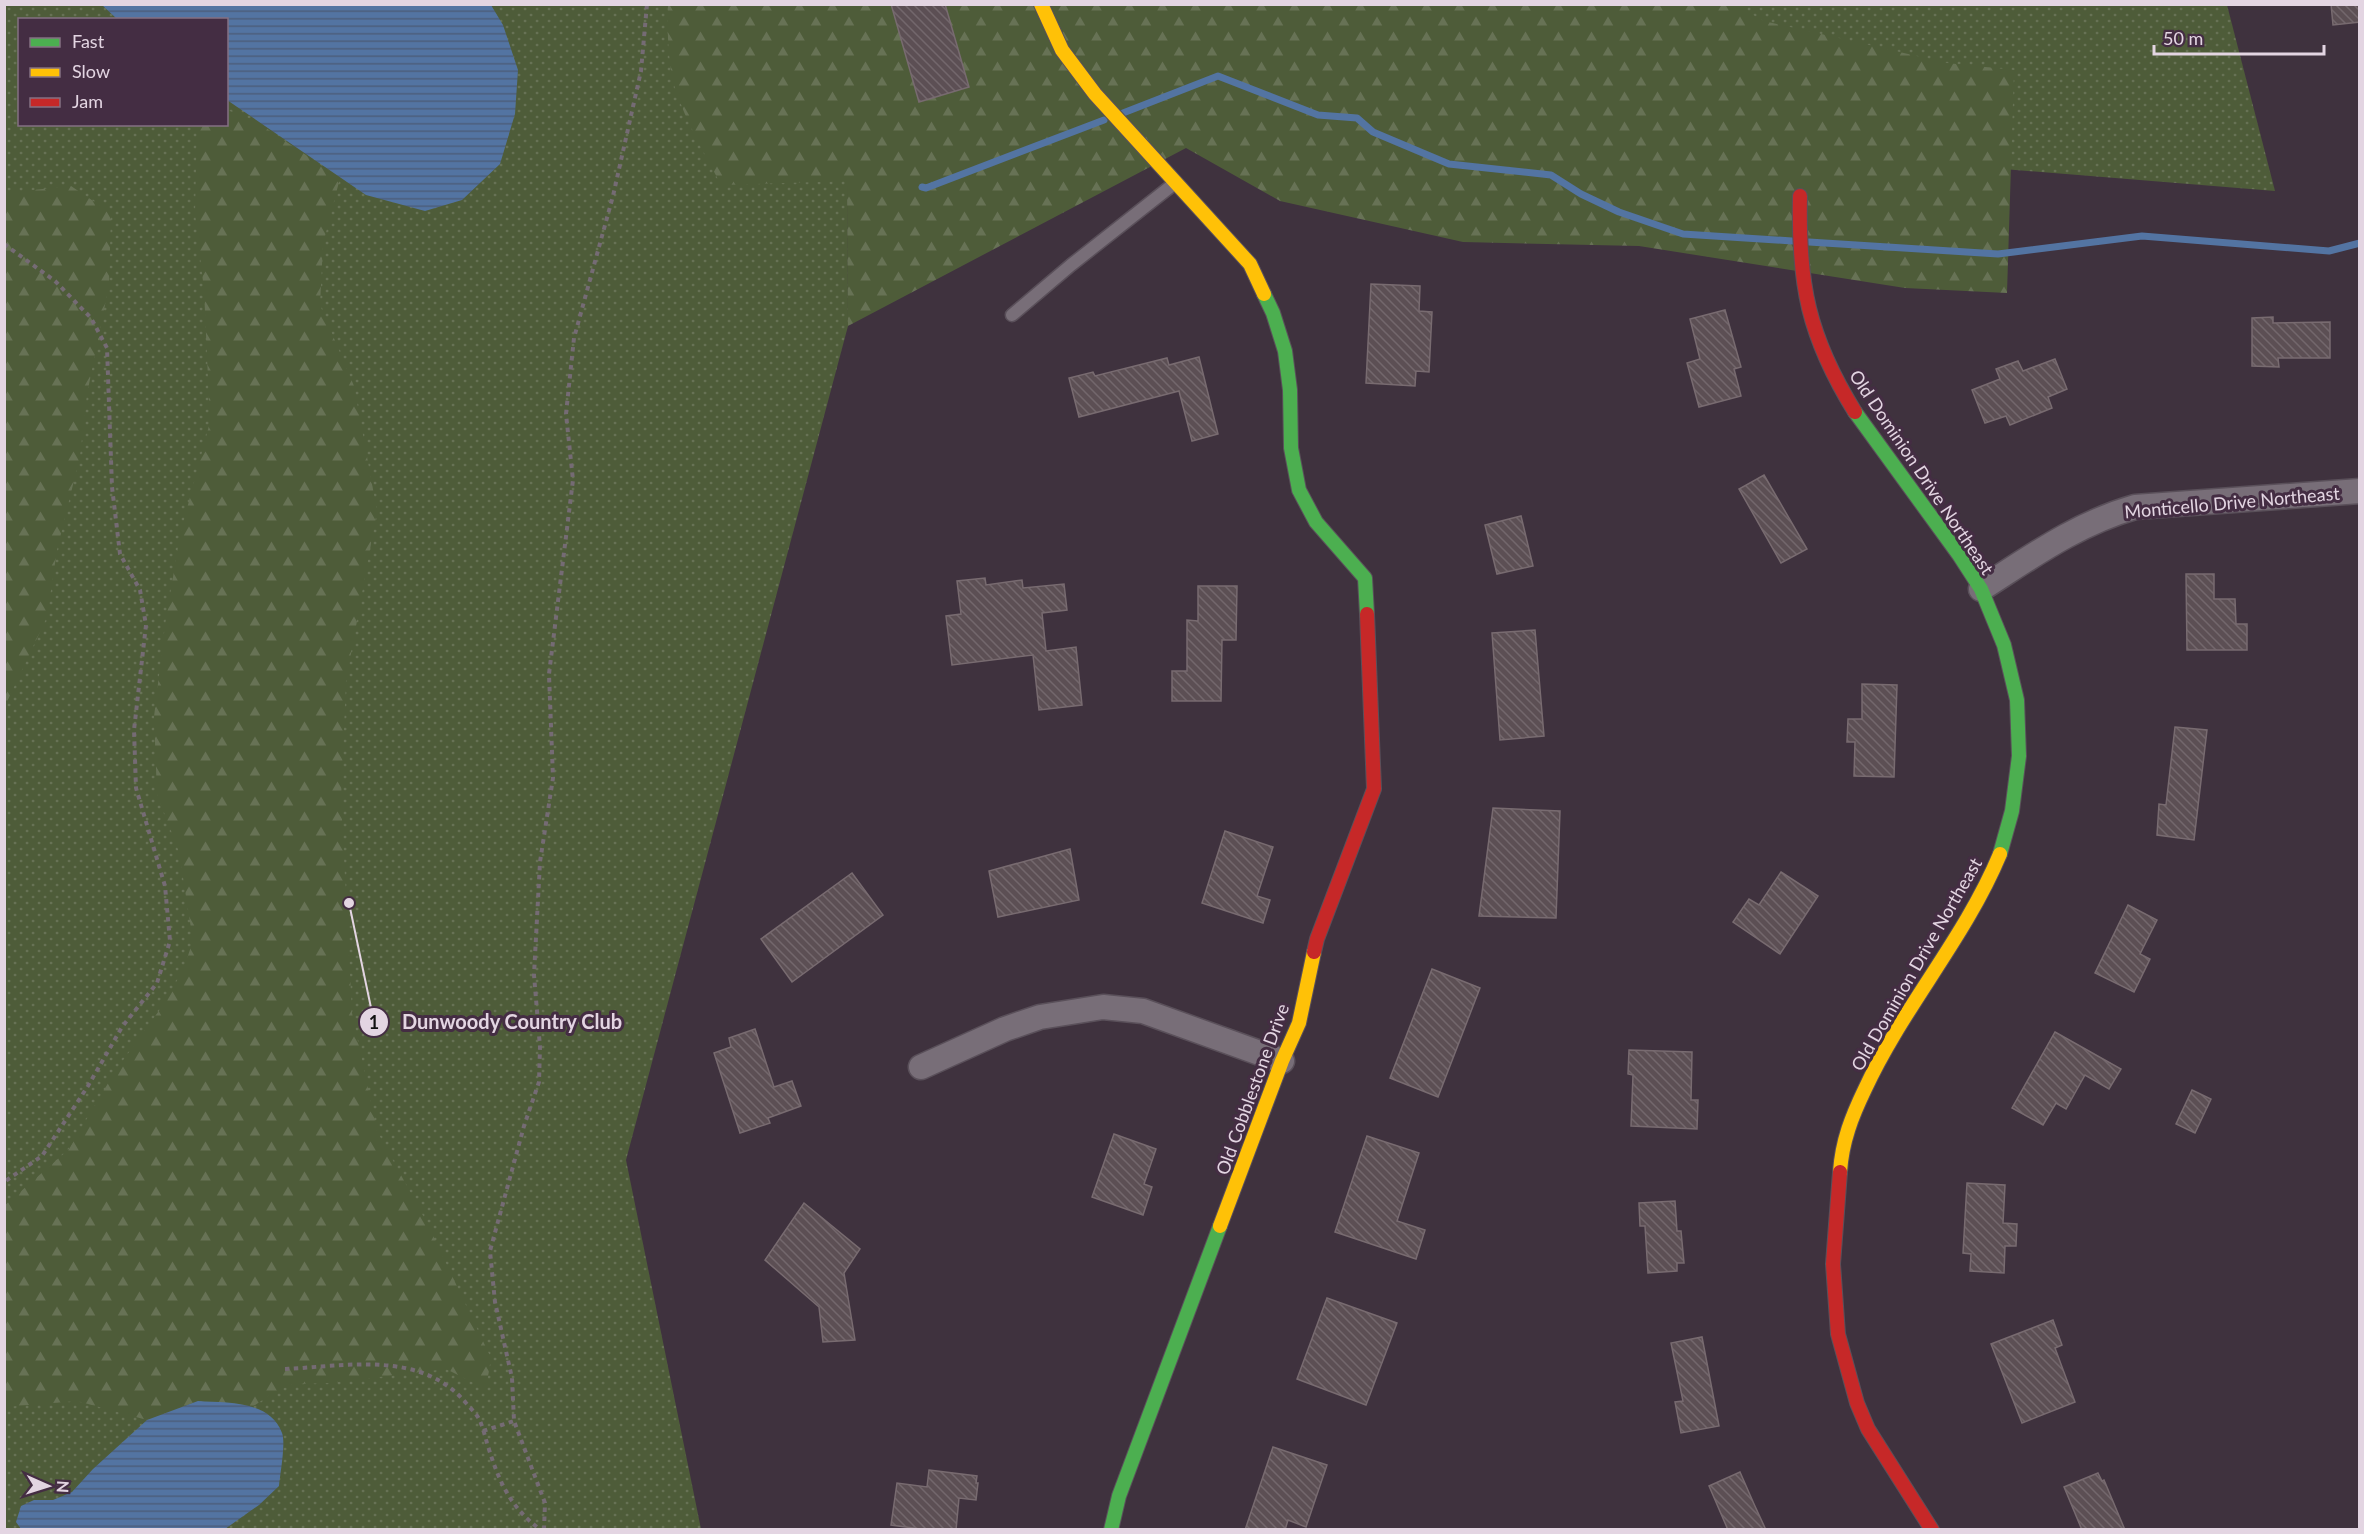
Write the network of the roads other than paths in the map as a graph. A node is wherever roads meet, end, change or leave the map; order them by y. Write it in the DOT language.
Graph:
graph roads {
  1 [pos="1041,4"];
  2 [pos="1176,182"];
  3 [pos="1800,196"];
  4 [pos="1012,315"];
  5 [pos="2360,491"];
  6 [pos="1981,589"];
  7 [pos="1282,1061"];
  8 [pos="921,1067"];
  9 [pos="1111,1530"];
  10 [pos="1932,1530"];
  1 -- 2 [label="street"];
  2 -- 4 [label="lane"];
  2 -- 7 [label="street, Old Cobblestone Drive"];
  3 -- 6 [label="street, Old Dominion Drive Northeast"];
  5 -- 6 [label="street, Monticello Drive Northeast"];
  6 -- 10 [label="street, Old Dominion Drive Northeast"];
  7 -- 8 [label="street"];
  7 -- 9 [label="street, Old Cobblestone Drive"];
}
